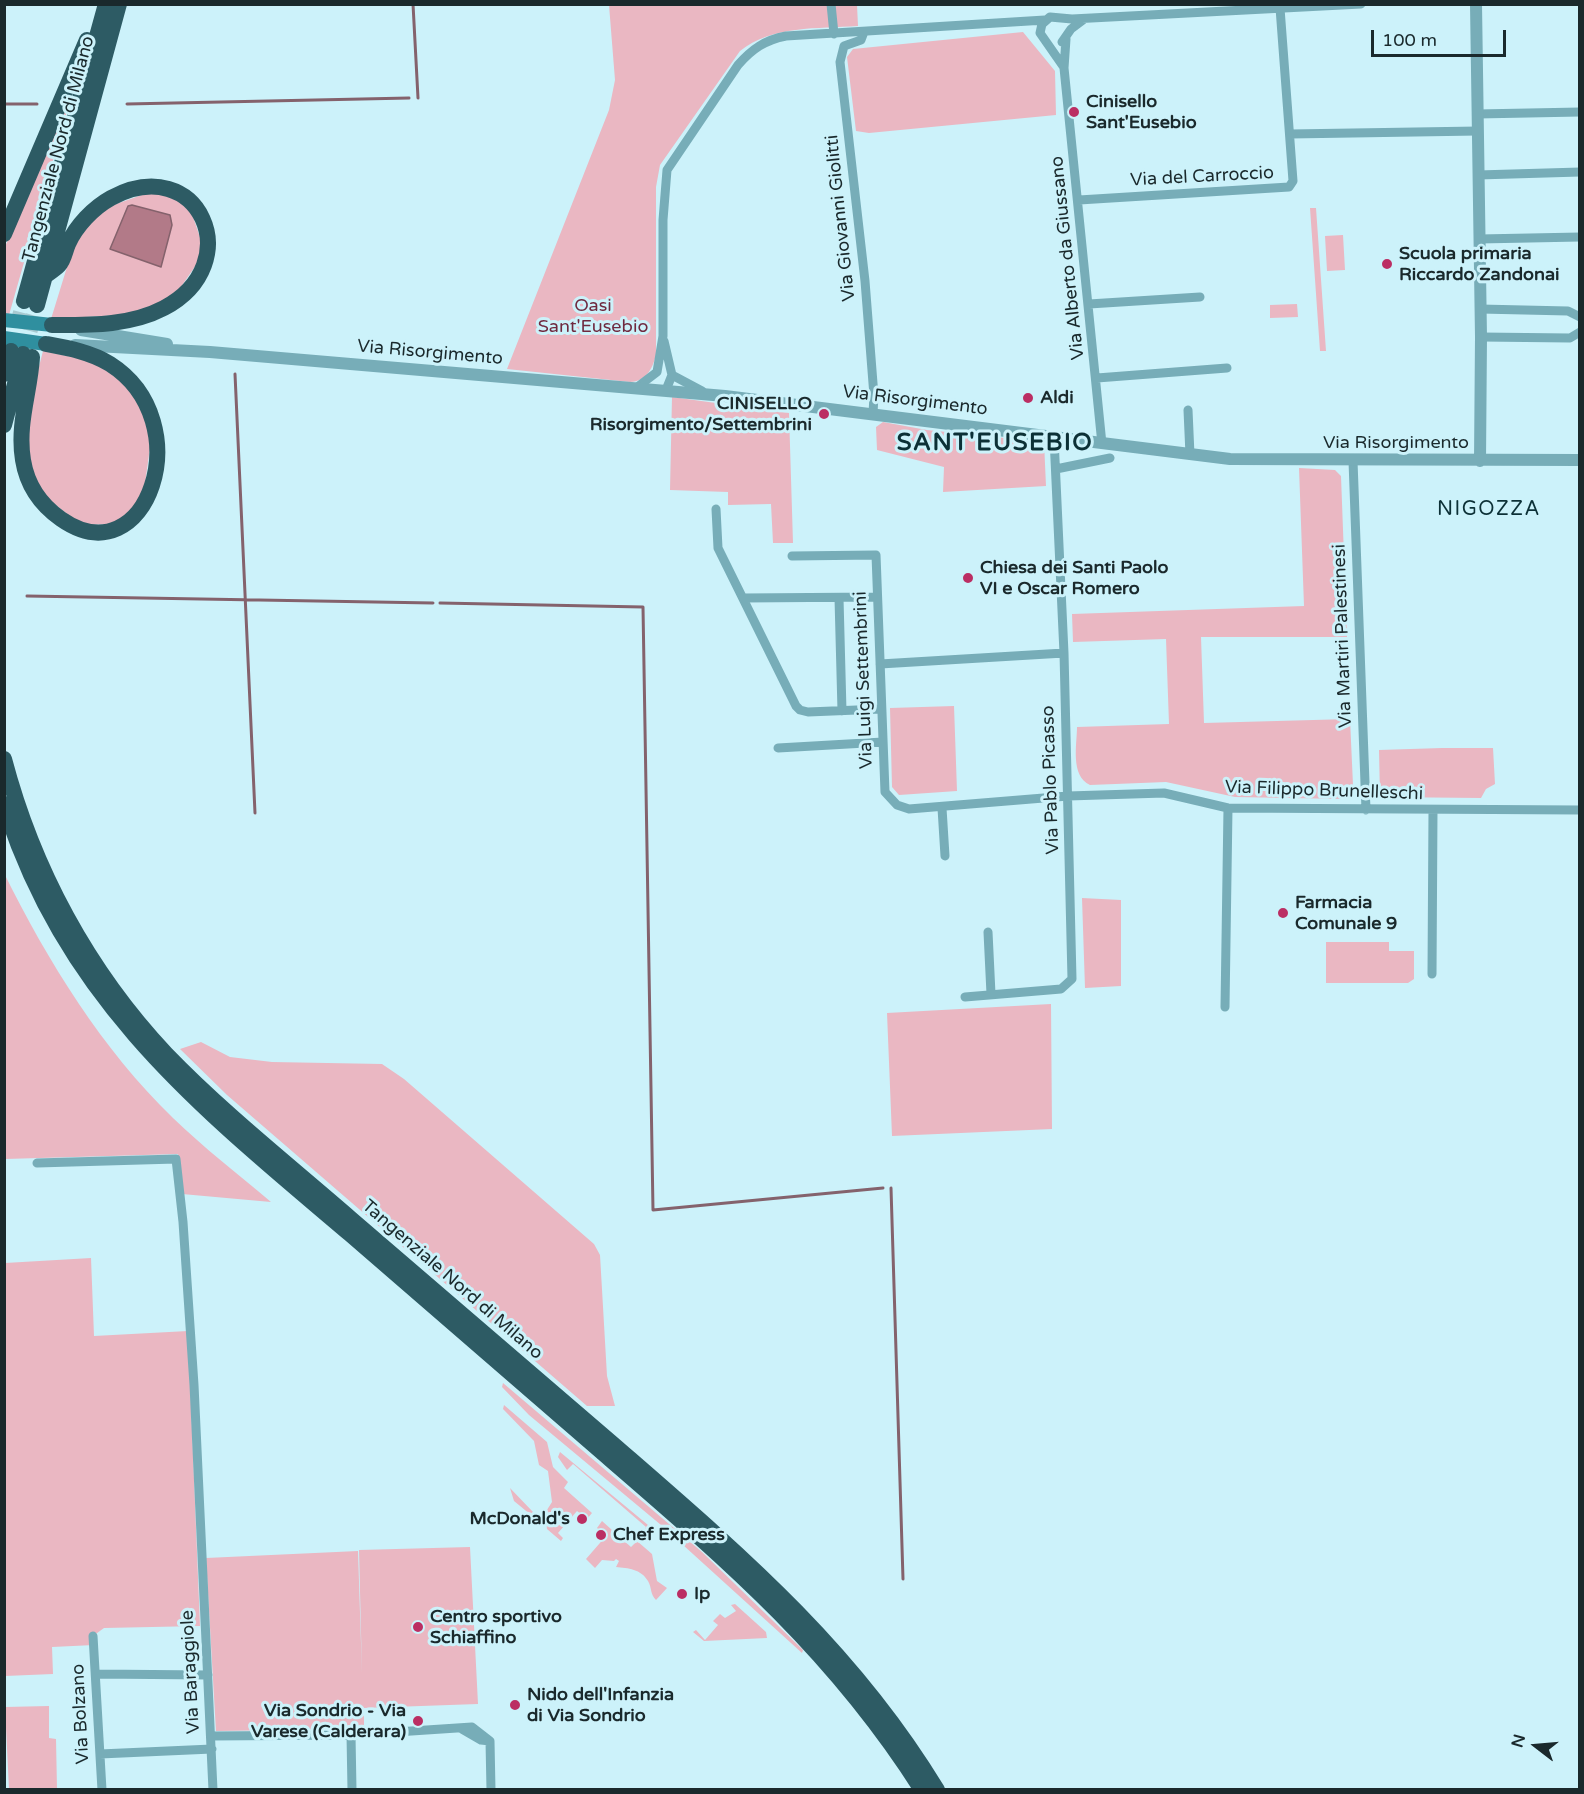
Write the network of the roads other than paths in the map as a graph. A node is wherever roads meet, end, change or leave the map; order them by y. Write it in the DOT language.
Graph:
graph roads {
  1 [pos="98,4"];
  2 [pos="106,4"];
  3 [pos="119,4"];
  4 [pos="831,4"];
  5 [pos="1361,4"];
  6 [pos="1476,4"];
  7 [pos="1280,8"];
  8 [pos="1062,18"];
  9 [pos="1089,18"];
  10 [pos="1046,20"];
  11 [pos="1018,22"];
  12 [pos="864,32"];
  13 [pos="1040,33"];
  14 [pos="834,34"];
  15 [pos="1067,37"];
  16 [pos="1049,44"];
  17 [pos="1064,68"];
  18 [pos="1580,112"];
  19 [pos="1477,114"];
  20 [pos="1478,131"];
  21 [pos="1290,134"];
  22 [pos="1580,172"];
  23 [pos="1478,175"];
  24 [pos="1079,200"];
  25 [pos="4,234"];
  26 [pos="1580,237"];
  27 [pos="1479,239"];
  28 [pos="45,276"];
  29 [pos="1200,297"];
  30 [pos="1089,304"];
  31 [pos="1480,309"];
  32 [pos="1580,317"];
  33 [pos="4,320"];
  34 [pos="52,325"];
  35 [pos="1580,332"];
  36 [pos="663,336"];
  37 [pos="1481,337"];
  38 [pos="46,344"];
  39 [pos="18,350"];
  40 [pos="210,352"];
  41 [pos="1227,368"];
  42 [pos="657,372"];
  43 [pos="4,374"];
  44 [pos="672,375"];
  45 [pos="1097,378"];
  46 [pos="636,388"];
  47 [pos="664,390"];
  48 [pos="712,395"];
  49 [pos="1188,410"];
  50 [pos="873,413"];
  51 [pos="4,425"];
  52 [pos="1054,438"];
  53 [pos="1102,444"];
  54 [pos="1190,455"];
  55 [pos="1110,458"];
  56 [pos="1580,460"];
  57 [pos="1353,461"];
  58 [pos="1479,461"];
  59 [pos="1056,470"];
  60 [pos="716,509"];
  61 [pos="792,556"];
  62 [pos="877,597"];
  63 [pos="743,598"];
  64 [pos="839,598"];
  65 [pos="1064,653"];
  66 [pos="880,664"];
  67 [pos="881,709"];
  68 [pos="842,711"];
  69 [pos="883,742"];
  70 [pos="778,748"];
  71 [pos="4,759"];
  72 [pos="1068,796"];
  73 [pos="892,801"];
  74 [pos="4,804"];
  75 [pos="942,808"];
  76 [pos="1228,808"];
  77 [pos="1366,810"];
  78 [pos="1433,810"];
  79 [pos="1580,810"];
  80 [pos="945,856"];
  81 [pos="988,932"];
  82 [pos="1432,974"];
  83 [pos="992,994"];
  84 [pos="965,997"];
  85 [pos="1225,1007"];
  86 [pos="37,1162"];
  87 [pos="93,1636"];
  88 [pos="96,1674"];
  89 [pos="208,1675"];
  90 [pos="351,1735"];
  91 [pos="211,1736"];
  92 [pos="212,1749"];
  93 [pos="100,1754"];
  94 [pos="102,1790"];
  95 [pos="213,1790"];
  96 [pos="352,1790"];
  97 [pos="491,1790"];
  98 [pos="922,1790"];
  99 [pos="936,1790"];
  1 -- 25 [label="highway"];
  2 -- 28 [label="highway, Tangenziale Nord di Milano"];
  3 -- 28 [label="highway, Tangenziale Nord di Milano"];
  4 -- 14 [label="street"];
  5 -- 7 [label="street"];
  6 -- 19 [label="street"];
  7 -- 9 [label="street"];
  7 -- 21 [label="street, Via del Carroccio"];
  8 -- 9 [label="street"];
  8 -- 10 [label="street"];
  8 -- 15 [label="street"];
  9 -- 15 [label="street"];
  10 -- 11 [label="street"];
  10 -- 13 [label="street"];
  11 -- 12 [label="street"];
  11 -- 13 [label="street"];
  12 -- 14 [label="street"];
  12 -- 50 [label="street, Via Giovanni Giolitti"];
  13 -- 16 [label="street"];
  14 -- 36 [label="street"];
  15 -- 16 [label="street"];
  15 -- 17 [label="street, Via Alberto da Giussano"];
  16 -- 17 [label="street, Via Alberto da Giussano"];
  17 -- 24 [label="street, Via Alberto da Giussano"];
  18 -- 19 [label="street"];
  19 -- 20 [label="street"];
  20 -- 21 [label="street"];
  20 -- 23 [label="street"];
  21 -- 24 [label="street, Via del Carroccio"];
  22 -- 23 [label="street"];
  23 -- 27 [label="street"];
  24 -- 30 [label="street, Via Alberto da Giussano"];
  26 -- 27 [label="street"];
  27 -- 31 [label="street"];
  28 -- 34 [label="highway"];
  29 -- 30 [label="street"];
  30 -- 45 [label="street, Via Alberto da Giussano"];
  31 -- 32 [label="street"];
  31 -- 37 [label="street"];
  33 -- 34 [label="main road, Via Risorgimento"];
  34 -- 40 [label="street, Via Risorgimento"];
  35 -- 37 [label="street"];
  36 -- 42 [label="street"];
  36 -- 44 [label="street"];
  37 -- 58 [label="street"];
  38 -- 39 [label="main road, Via Risorgimento"];
  38 -- 39 [label="highway"];
  38 -- 40 [label="street, Via Risorgimento"];
  39 -- 43 [label="highway"];
  39 -- 51 [label="highway"];
  40 -- 46 [label="street, Via Risorgimento"];
  41 -- 45 [label="street"];
  42 -- 46 [label="street"];
  42 -- 47 [label="street"];
  44 -- 47 [label="street"];
  44 -- 48 [label="street"];
  45 -- 53 [label="street, Via Alberto da Giussano"];
  46 -- 47 [label="street, Via Risorgimento"];
  47 -- 48 [label="street, Via Risorgimento"];
  48 -- 50 [label="street, Via Risorgimento"];
  49 -- 54 [label="street"];
  50 -- 52 [label="street, Via Risorgimento"];
  52 -- 53 [label="street, Via Risorgimento"];
  52 -- 59 [label="street, Via Pablo Picasso"];
  53 -- 54 [label="street, Via Risorgimento"];
  54 -- 57 [label="street, Via Risorgimento"];
  55 -- 59 [label="street"];
  56 -- 58 [label="street, Via Risorgimento"];
  57 -- 58 [label="street, Via Risorgimento"];
  57 -- 77 [label="street, Via Martiri Palestinesi"];
  59 -- 65 [label="street, Via Pablo Picasso"];
  60 -- 63 [label="street"];
  61 -- 62 [label="street, Via Luigi Settembrini"];
  62 -- 64 [label="street"];
  62 -- 66 [label="street, Via Luigi Settembrini"];
  63 -- 64 [label="street"];
  63 -- 68 [label="street"];
  64 -- 68 [label="street"];
  65 -- 66 [label="street"];
  65 -- 72 [label="street, Via Pablo Picasso"];
  66 -- 67 [label="street, Via Luigi Settembrini"];
  67 -- 68 [label="street"];
  67 -- 69 [label="street, Via Luigi Settembrini"];
  69 -- 70 [label="street"];
  69 -- 73 [label="street, Via Luigi Settembrini"];
  71 -- 99 [label="highway, Tangenziale Nord di Milano"];
  72 -- 75 [label="street, Via Filippo Brunelleschi"];
  72 -- 76 [label="street, Via Filippo Brunelleschi"];
  72 -- 83 [label="street, Via Pablo Picasso"];
  73 -- 75 [label="street, Via Filippo Brunelleschi"];
  74 -- 98 [label="highway, Tangenziale Nord di Milano"];
  75 -- 80 [label="street"];
  76 -- 77 [label="street, Via Filippo Brunelleschi"];
  76 -- 85 [label="street"];
  77 -- 78 [label="street, Via Filippo Brunelleschi"];
  78 -- 79 [label="street, Via Filippo Brunelleschi"];
  78 -- 82 [label="street"];
  81 -- 83 [label="street"];
  83 -- 84 [label="street, Via Pablo Picasso"];
  86 -- 89 [label="street, Via Baraggiole"];
  87 -- 88 [label="street, Via Bolzano"];
  88 -- 89 [label="street"];
  88 -- 93 [label="street, Via Bolzano"];
  89 -- 91 [label="street, Via Baraggiole"];
  90 -- 91 [label="street"];
  90 -- 96 [label="street"];
  90 -- 97 [label="street"];
  91 -- 92 [label="street, Via Baraggiole"];
  92 -- 93 [label="street"];
  92 -- 95 [label="street, Via Baraggiole"];
  93 -- 94 [label="street, Via Bolzano"];
}
